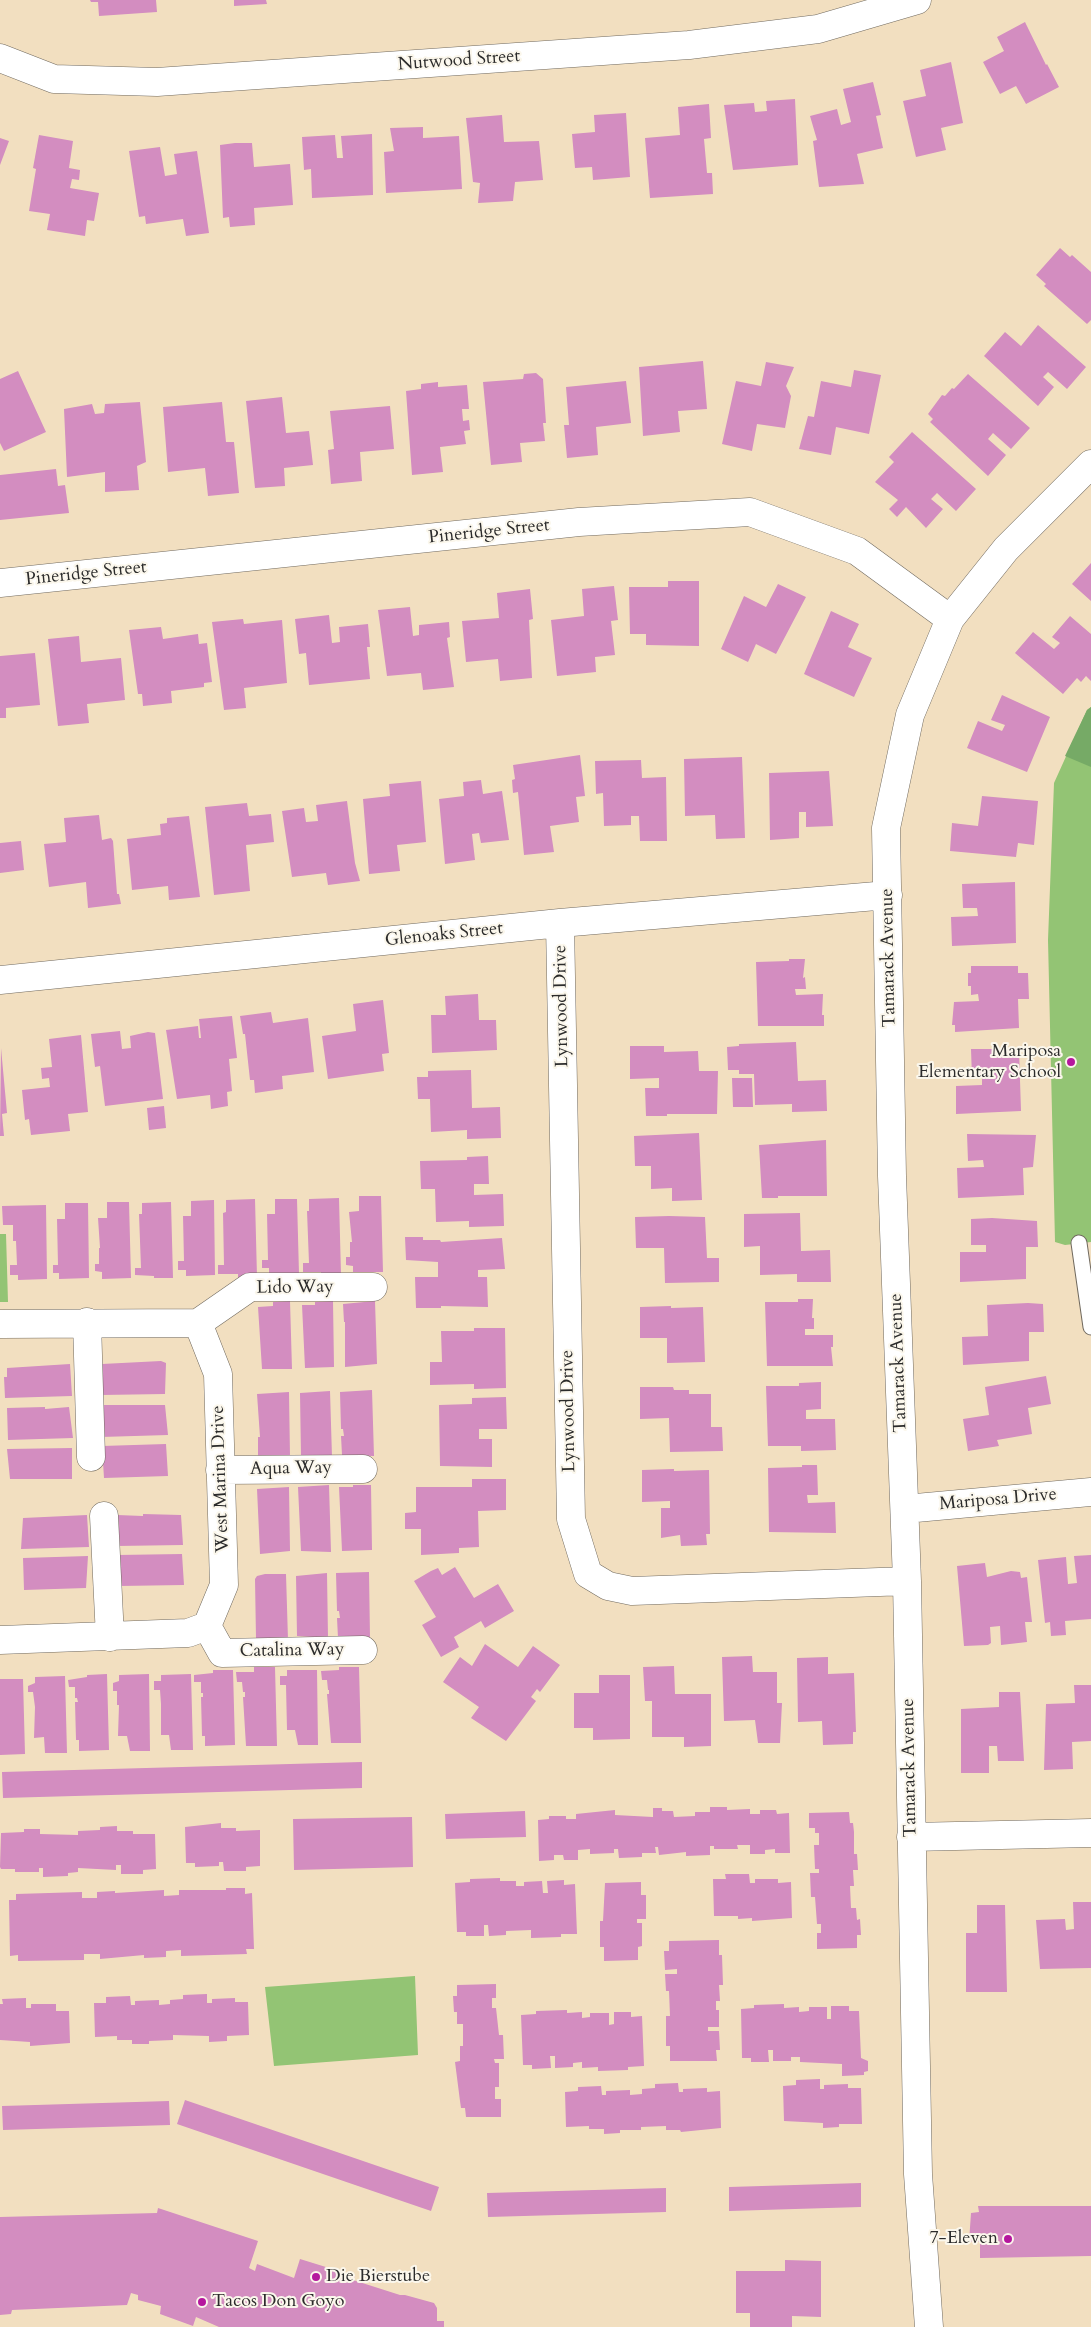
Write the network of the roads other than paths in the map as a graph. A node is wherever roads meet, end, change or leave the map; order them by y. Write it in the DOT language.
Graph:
graph roads {
  1 [pos="917,0"];
  2 [pos="0,58"];
  3 [pos="1091,464"];
  4 [pos="0,583"];
  5 [pos="950,620"];
  6 [pos="888,895"];
  7 [pos="560,922"];
  8 [pos="0,980"];
  9 [pos="1079,1243"];
  10 [pos="373,1287"];
  11 [pos="87,1322"];
  12 [pos="198,1322"];
  13 [pos="0,1324"];
  14 [pos="1091,1327"];
  15 [pos="91,1457"];
  16 [pos="363,1469"];
  17 [pos="220,1470"];
  18 [pos="1091,1492"];
  19 [pos="904,1509"];
  20 [pos="104,1516"];
  21 [pos="907,1581"];
  22 [pos="207,1626"];
  23 [pos="110,1637"];
  24 [pos="0,1640"];
  25 [pos="363,1650"];
  26 [pos="1091,1833"];
  27 [pos="911,1837"];
  28 [pos="929,2327"];
  1 -- 2 [label="street, Nutwood Street"];
  3 -- 5 [label="street, Tamarack Avenue"];
  4 -- 5 [label="street, Pineridge Street"];
  5 -- 6 [label="street, Tamarack Avenue"];
  6 -- 7 [label="street, Glenoaks Street"];
  6 -- 19 [label="street, Tamarack Avenue"];
  7 -- 8 [label="street, Glenoaks Street"];
  7 -- 21 [label="street, Lynwood Drive"];
  9 -- 14 [label="lane"];
  10 -- 12 [label="street, Lido Way"];
  11 -- 12 [label="street"];
  11 -- 13 [label="street"];
  11 -- 15 [label="street"];
  12 -- 17 [label="street, West Marina Drive"];
  16 -- 17 [label="street, Aqua Way"];
  17 -- 22 [label="street, West Marina Drive"];
  18 -- 19 [label="street, Mariposa Drive"];
  19 -- 21 [label="street, Tamarack Avenue"];
  20 -- 23 [label="street"];
  21 -- 27 [label="street, Tamarack Avenue"];
  22 -- 23 [label="street"];
  22 -- 25 [label="street, Catalina Way"];
  23 -- 24 [label="street"];
  26 -- 27 [label="street"];
  27 -- 28 [label="street, Tamarack Avenue"];
}
